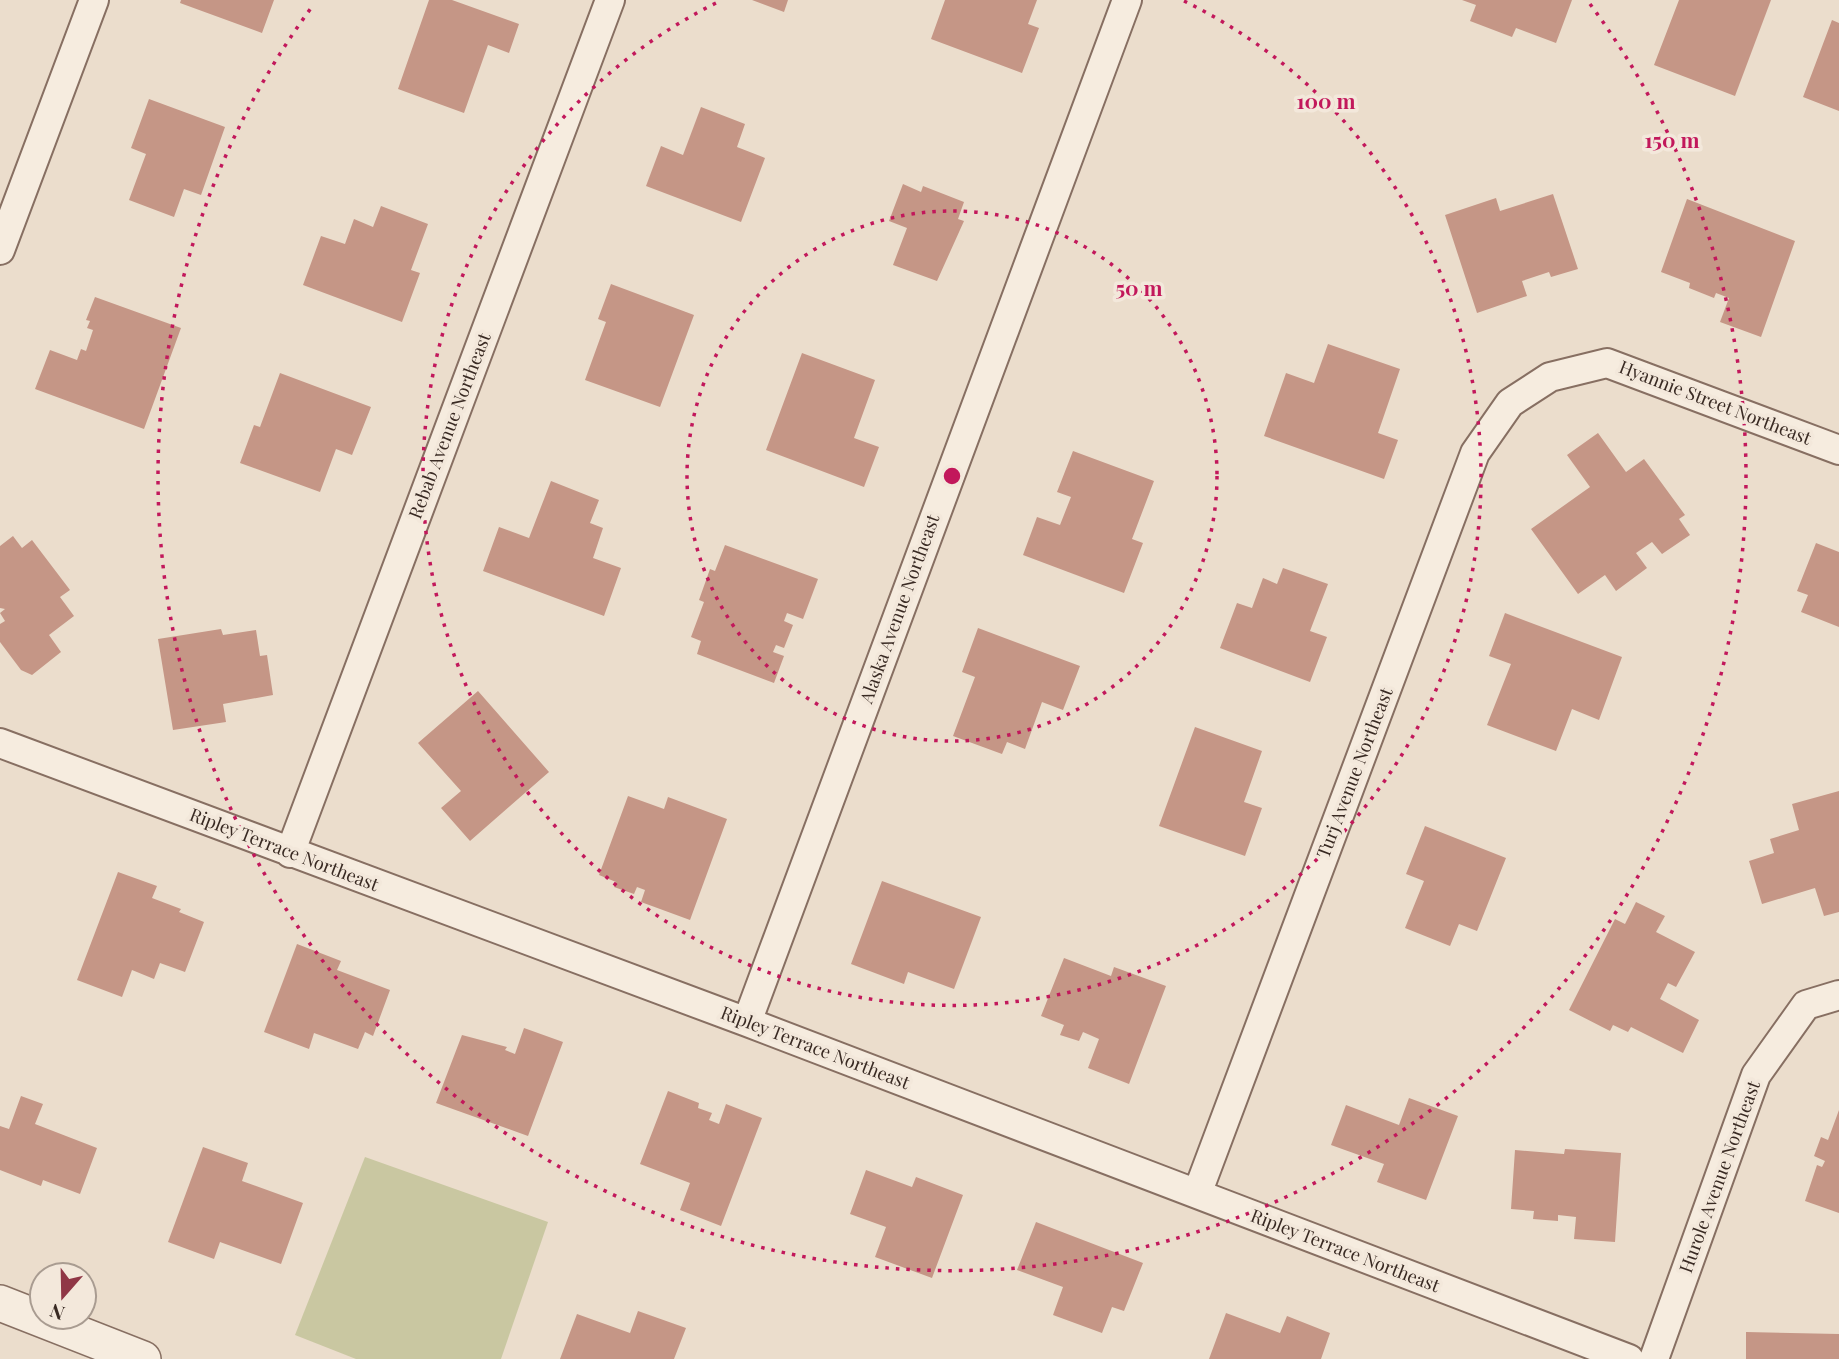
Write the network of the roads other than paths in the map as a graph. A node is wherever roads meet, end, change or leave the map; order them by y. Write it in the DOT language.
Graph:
graph roads {
  1 [pos="94,0"];
  2 [pos="610,0"];
  3 [pos="1127,0"];
  4 [pos="2,241"];
  5 [pos="1550,377"];
  6 [pos="1839,450"];
  7 [pos="0,743"];
  8 [pos="290,853"];
  9 [pos="1839,995"];
  10 [pos="747,1022"];
  11 [pos="1197,1194"];
  12 [pos="0,1303"];
  13 [pos="143,1359"];
  14 [pos="1629,1359"];
  15 [pos="1654,1359"];
  1 -- 4 [label="street"];
  2 -- 8 [label="street, Rebab Avenue Northeast"];
  3 -- 10 [label="street, Alaska Avenue Northeast"];
  5 -- 6 [label="street, Hyannie Street Northeast"];
  5 -- 11 [label="street, Turj Avenue Northeast"];
  7 -- 8 [label="street, Ripley Terrace Northeast"];
  8 -- 10 [label="street, Ripley Terrace Northeast"];
  9 -- 15 [label="street, Hurole Avenue Northeast"];
  10 -- 11 [label="street, Ripley Terrace Northeast"];
  11 -- 14 [label="street, Ripley Terrace Northeast"];
  12 -- 13 [label="street"];
}
